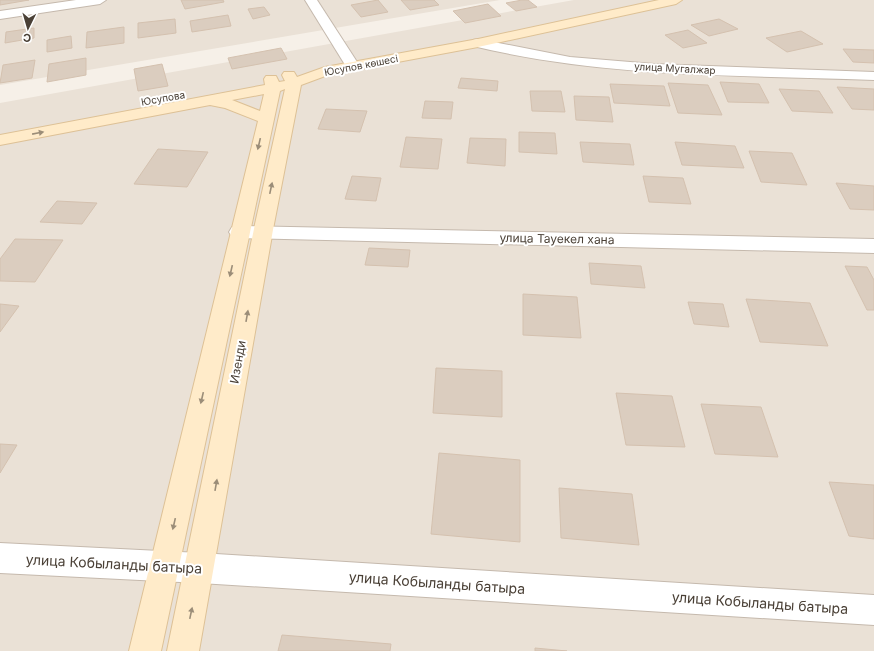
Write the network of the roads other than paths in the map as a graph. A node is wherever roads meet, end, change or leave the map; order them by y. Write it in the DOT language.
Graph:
graph roads {
  1 [pos="100,0"];
  2 [pos="311,0"];
  3 [pos="676,0"];
  4 [pos="0,15"];
  5 [pos="478,43"];
  6 [pos="352,66"];
  7 [pos="874,76"];
  8 [pos="282,81"];
  9 [pos="207,100"];
  10 [pos="265,119"];
  11 [pos="0,128"];
  12 [pos="0,140"];
  13 [pos="239,232"];
  14 [pos="262,233"];
  15 [pos="874,246"];
  16 [pos="0,558"];
  17 [pos="164,566"];
  18 [pos="200,568"];
  19 [pos="874,610"];
  20 [pos="145,651"];
  21 [pos="183,651"];
  1 -- 4 [label="street"];
  2 -- 6 [label="street"];
  3 -- 5 [label="street, Юсупов көшесі"];
  5 -- 6 [label="street, Юсупов көшесі"];
  5 -- 7 [label="street, улица Мугалжар"];
  6 -- 8 [label="street, Юсупов көшесі"];
  8 -- 9 [label="street, Юсупов көшесі"];
  8 -- 10 [label="street"];
  8 -- 11 [label="street, Юсупова"];
  14 -- 8 [label="street, Изенди, one-way"];
  9 -- 10 [label="street"];
  12 -- 9 [label="street, Юсупов көшесі, one-way"];
  10 -- 13 [label="street, one-way"];
  13 -- 14 [label="street, улица Тауекел хана"];
  13 -- 17 [label="street, one-way"];
  14 -- 15 [label="street, улица Тауекел хана"];
  18 -- 14 [label="street, Изенди, one-way"];
  16 -- 17 [label="street, улица Кобыланды батыра"];
  17 -- 18 [label="street, улица Кобыланды батыра"];
  17 -- 20 [label="street"];
  18 -- 19 [label="street, улица Кобыланды батыра"];
  21 -- 18 [label="street, Изенди, one-way"];
}
